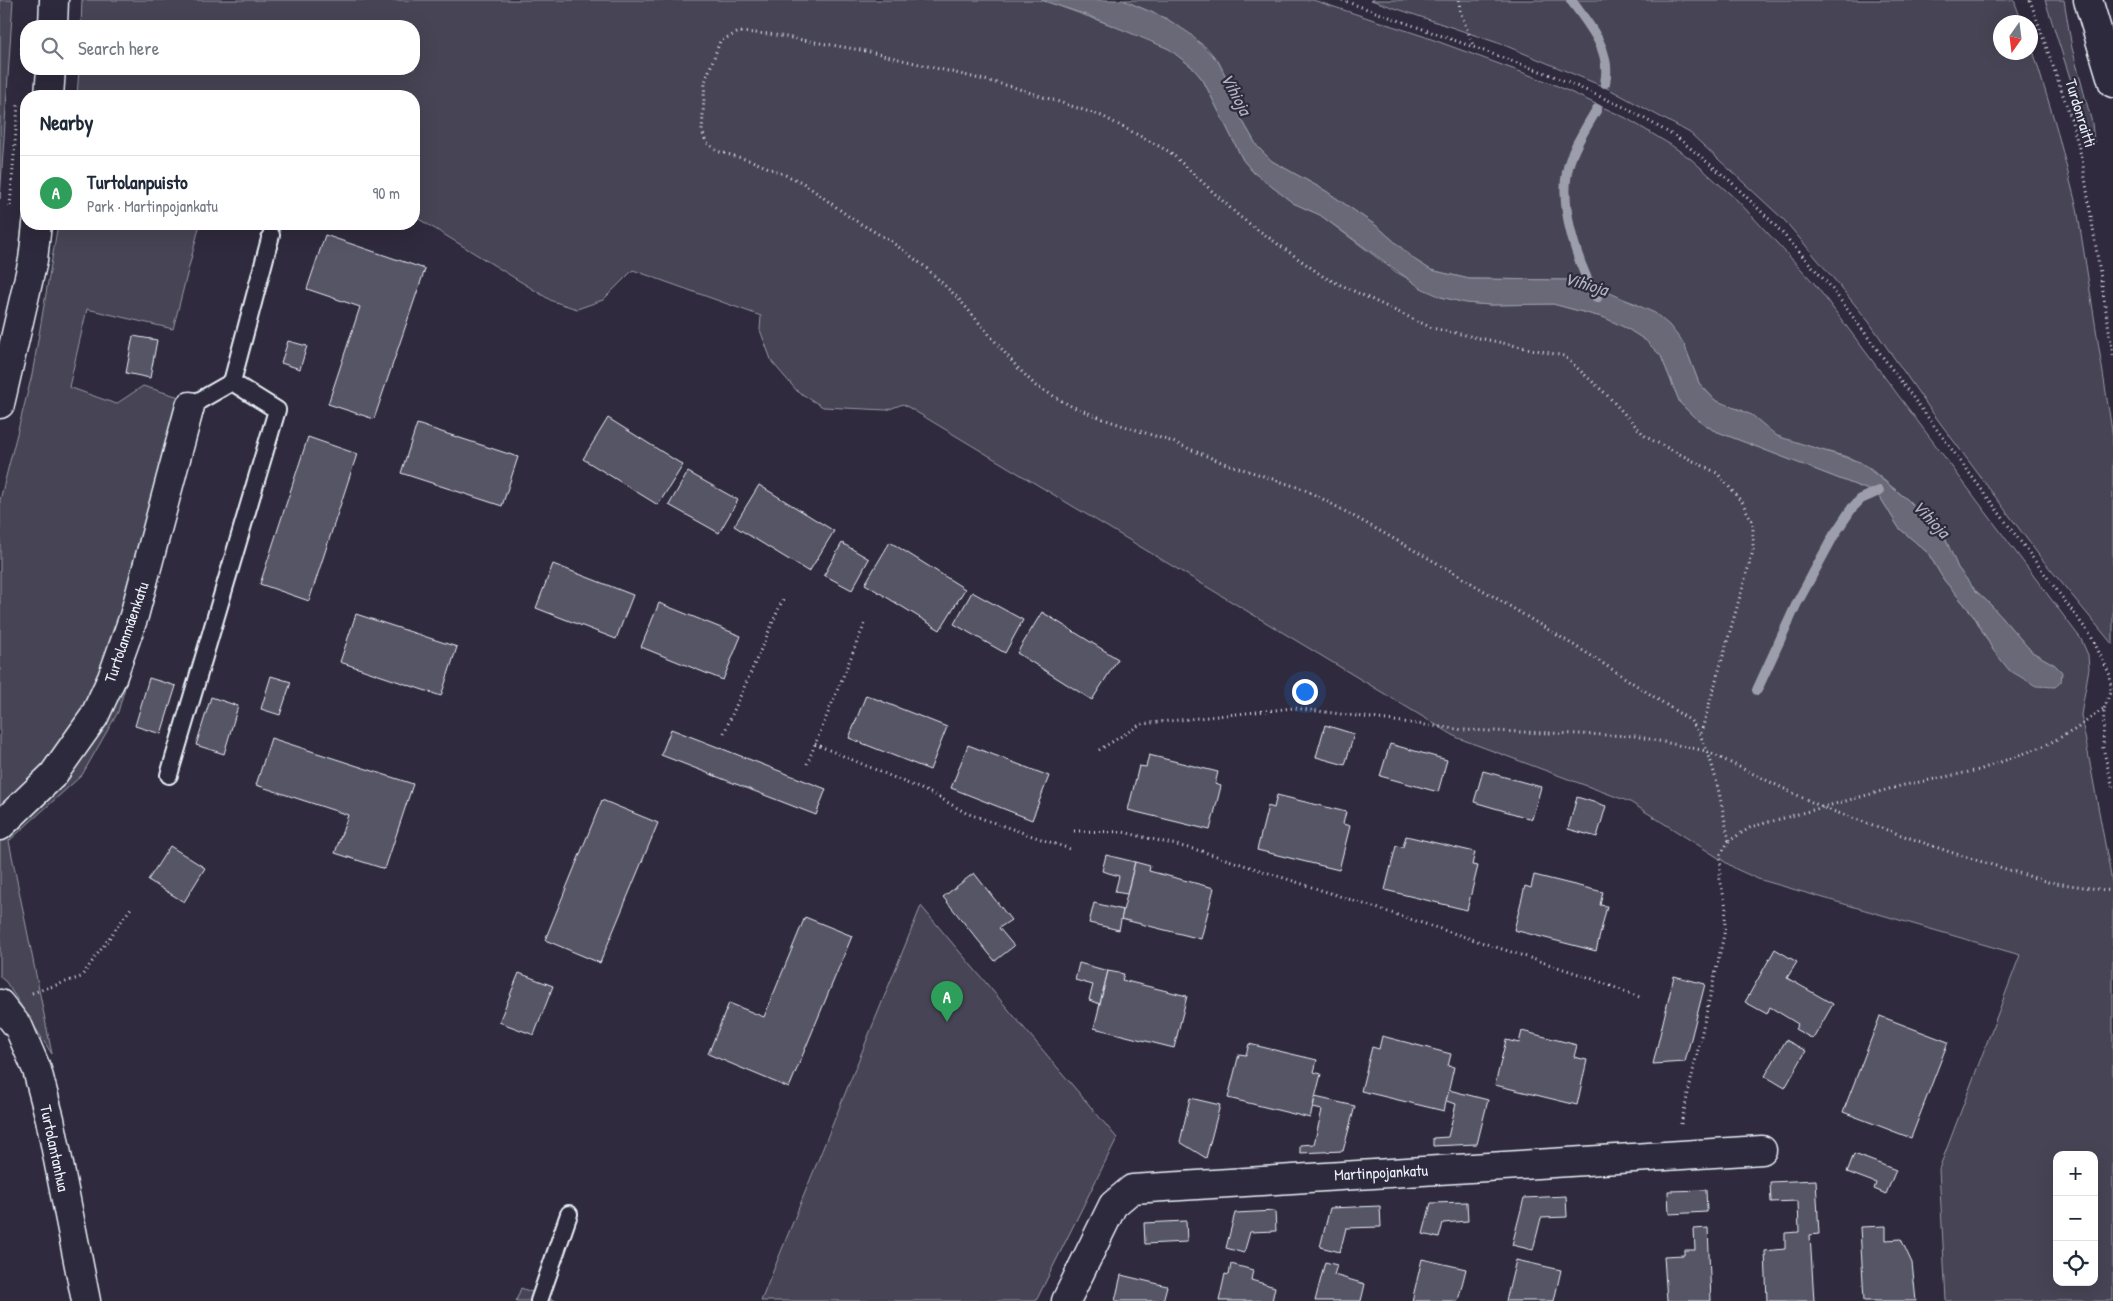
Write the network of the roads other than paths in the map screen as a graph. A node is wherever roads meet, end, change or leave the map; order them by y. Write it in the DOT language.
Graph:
graph roads {
  1 [pos="54,0"];
  2 [pos="2088,0"];
  3 [pos="2108,0"];
  4 [pos="53,20"];
  5 [pos="51,75"];
  6 [pos="2113,82"];
  7 [pos="49,90"];
  8 [pos="36,230"];
  9 [pos="271,235"];
  10 [pos="232,382"];
  11 [pos="0,404"];
  12 [pos="190,406"];
  13 [pos="169,775"];
  14 [pos="0,826"];
  15 [pos="0,1004"];
  16 [pos="1762,1150"];
  17 [pos="569,1214"];
  18 [pos="86,1301"];
  19 [pos="539,1301"];
  20 [pos="1066,1301"];
  1 -- 4 [label="main road"];
  2 -- 6 [label="main road"];
  3 -- 6 [label="main road"];
  5 -- 7 [label="main road"];
  8 -- 11 [label="main road"];
  9 -- 10 [label="lane"];
  10 -- 12 [label="lane"];
  10 -- 13 [label="lane"];
  12 -- 14 [label="main road, Turtolanmäenkatu"];
  15 -- 18 [label="main road, Turtolantanhua"];
  16 -- 20 [label="main road, Martinpojankatu"];
  17 -- 19 [label="lane"];
}
